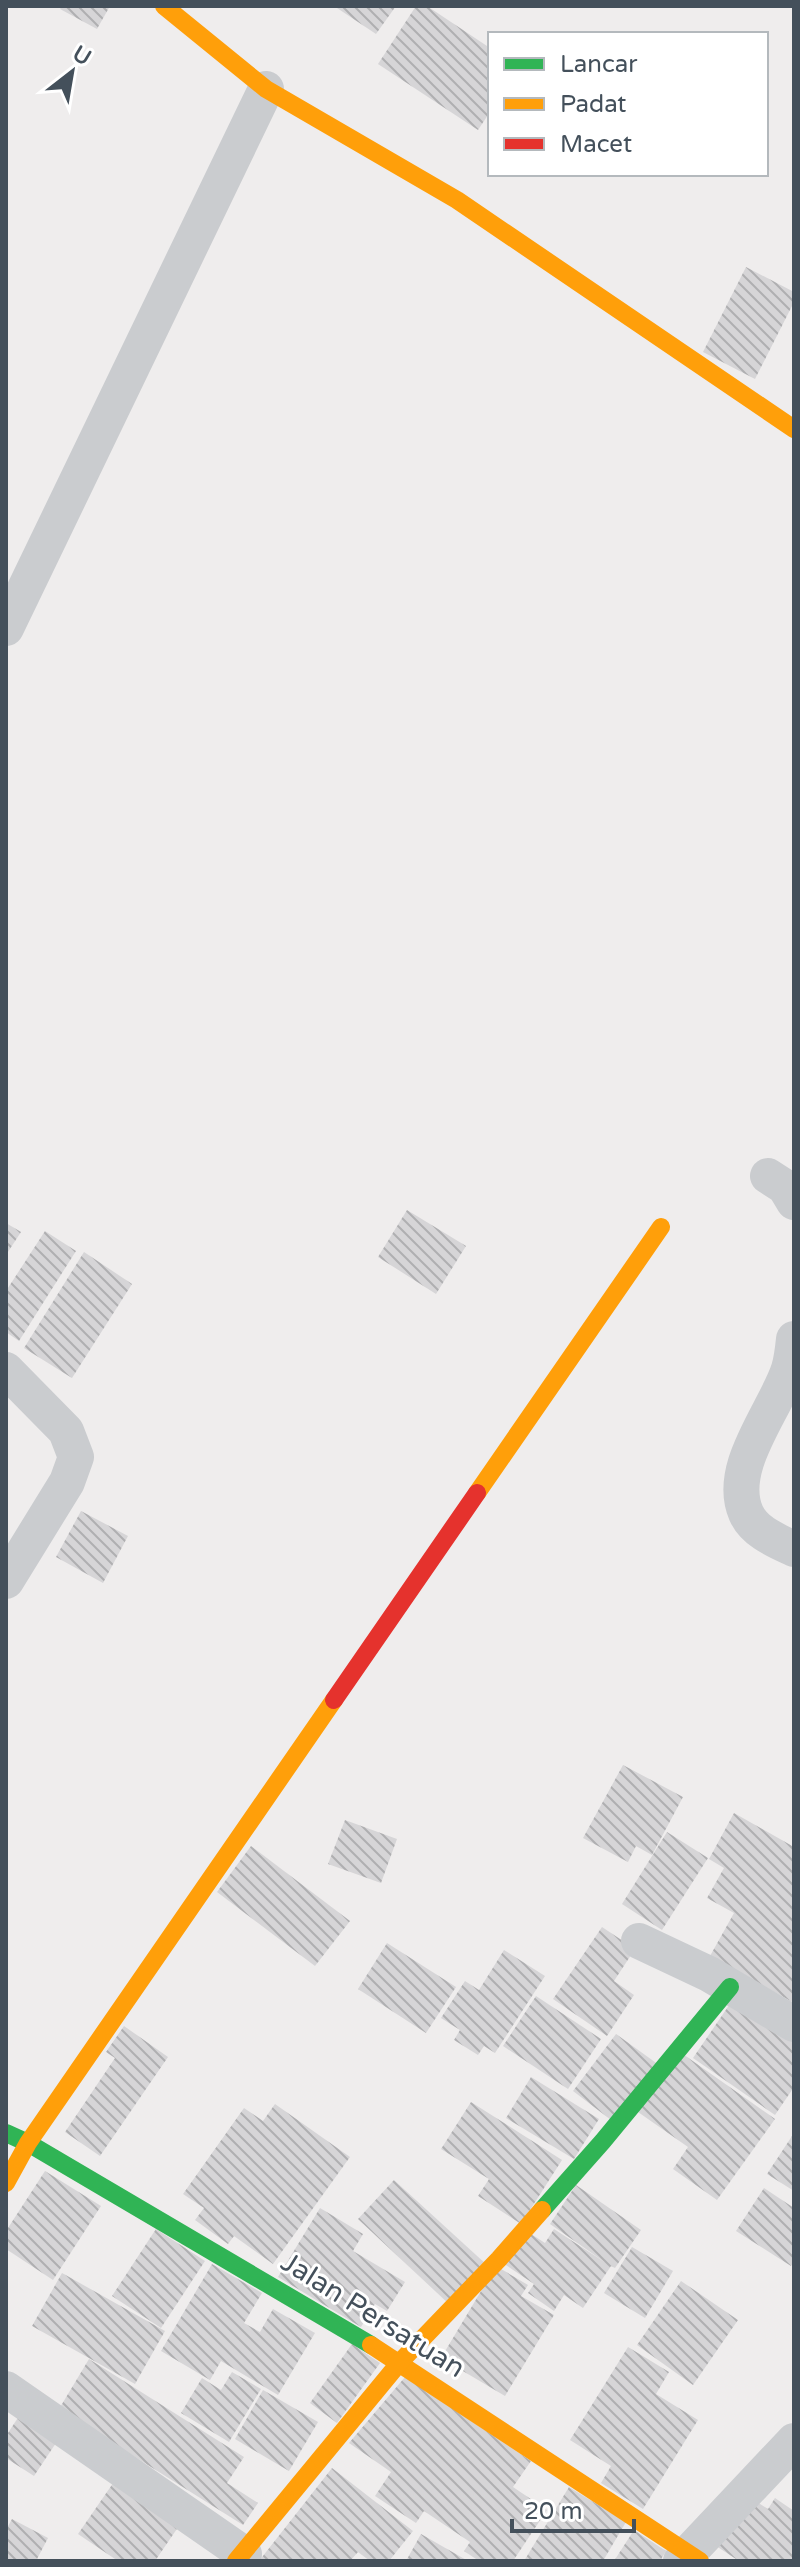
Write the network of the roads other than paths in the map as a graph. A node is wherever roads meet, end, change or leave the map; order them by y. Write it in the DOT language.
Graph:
graph roads {
  1 [pos="164,6"];
  2 [pos="266,89"];
  3 [pos="794,429"];
  4 [pos="6,628"];
  5 [pos="768,1176"];
  6 [pos="794,1202"];
  7 [pos="661,1227"];
  8 [pos="794,1339"];
  9 [pos="6,1370"];
  10 [pos="794,1549"];
  11 [pos="6,1581"];
  12 [pos="639,1941"];
  13 [pos="730,1987"];
  14 [pos="794,2024"];
  15 [pos="6,2133"];
  16 [pos="28,2143"];
  17 [pos="6,2183"];
  18 [pos="400,2362"];
  19 [pos="6,2389"];
  20 [pos="794,2441"];
  21 [pos="240,2557"];
  22 [pos="689,2558"];
  1 -- 2 [label="street"];
  2 -- 3 [label="street"];
  2 -- 4 [label="street"];
  5 -- 6 [label="street"];
  7 -- 16 [label="street"];
  8 -- 10 [label="street"];
  9 -- 11 [label="street"];
  12 -- 13 [label="street"];
  13 -- 14 [label="street"];
  13 -- 18 [label="street"];
  15 -- 16 [label="street, Jalan Persatuan"];
  16 -- 17 [label="street"];
  16 -- 18 [label="street, Jalan Persatuan"];
  18 -- 21 [label="street"];
  18 -- 22 [label="street, Jalan Persatuan"];
  19 -- 21 [label="street"];
  20 -- 22 [label="street"];
}
